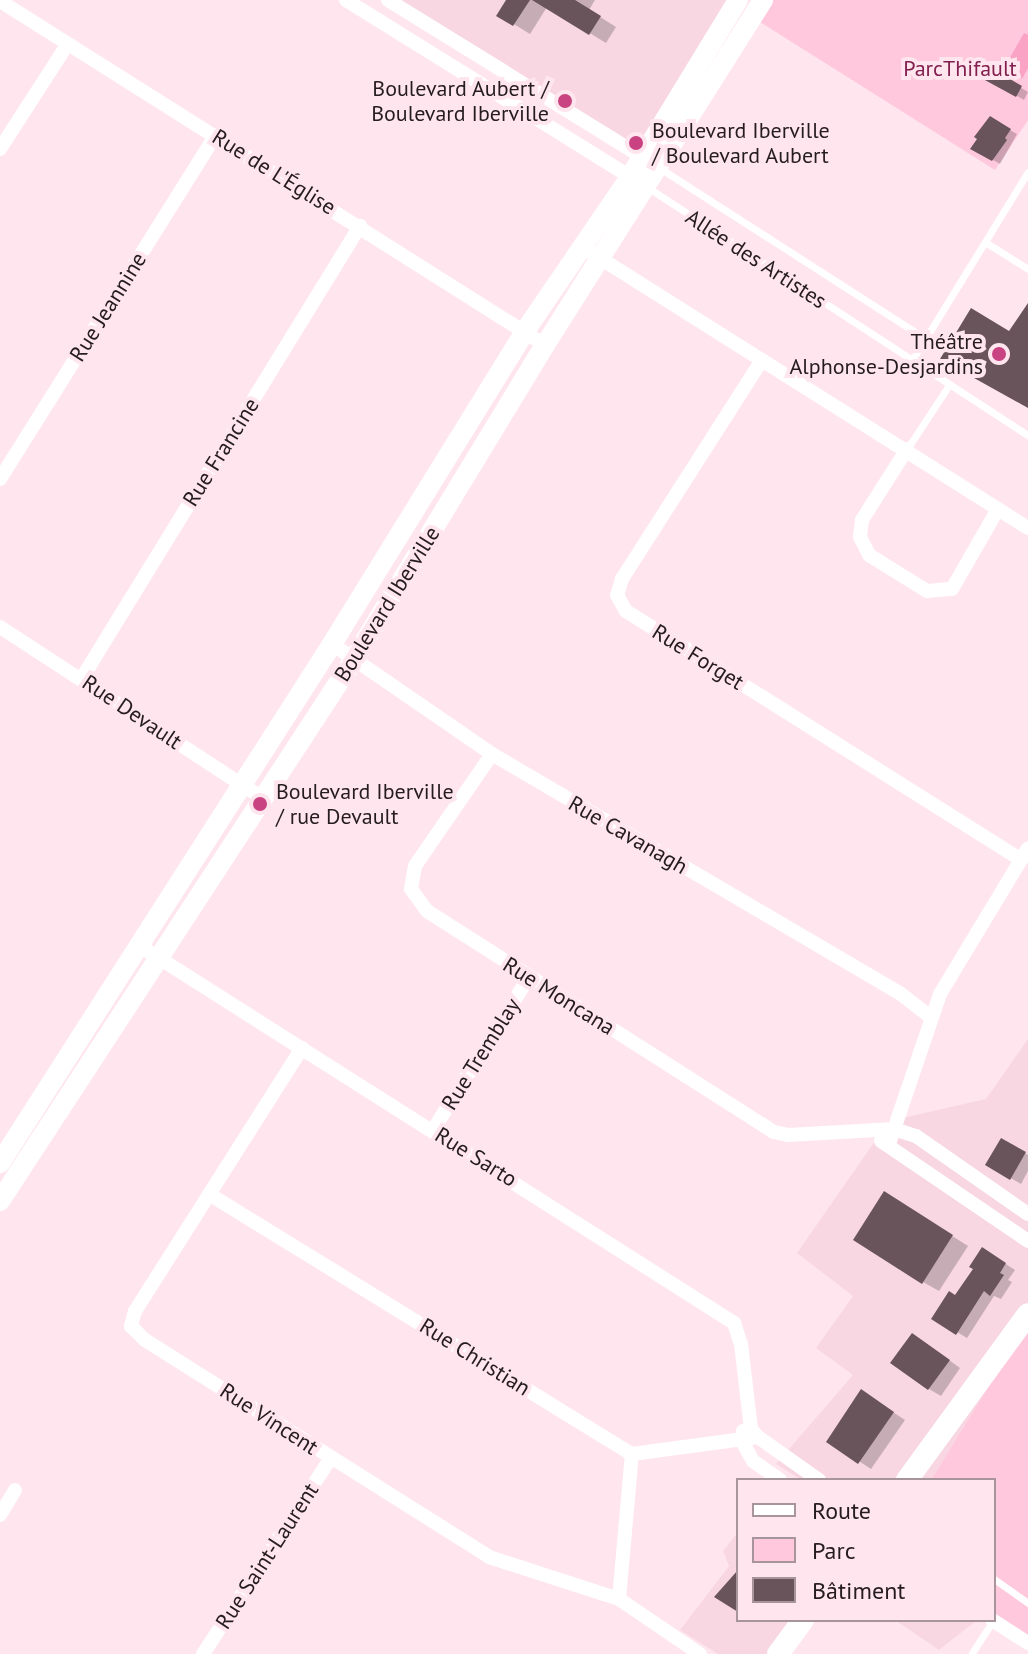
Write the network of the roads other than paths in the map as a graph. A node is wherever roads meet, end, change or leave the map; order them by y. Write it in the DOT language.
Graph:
graph roads {
  1 [pos="346,0"];
  2 [pos="388,0"];
  3 [pos="738,0"];
  4 [pos="763,0"];
  5 [pos="0,1"];
  6 [pos="67,45"];
  7 [pos="216,135"];
  8 [pos="0,149"];
  9 [pos="649,162"];
  10 [pos="1028,172"];
  11 [pos="637,182"];
  12 [pos="360,226"];
  13 [pos="985,242"];
  14 [pos="592,253"];
  15 [pos="1028,269"];
  16 [pos="525,331"];
  17 [pos="926,339"];
  18 [pos="545,345"];
  19 [pos="762,360"];
  20 [pos="911,362"];
  21 [pos="949,385"];
  22 [pos="1028,435"];
  23 [pos="907,449"];
  24 [pos="0,479"];
  25 [pos="998,509"];
  26 [pos="1028,528"];
  27 [pos="0,627"];
  28 [pos="332,644"];
  29 [pos="354,659"];
  30 [pos="82,678"];
  31 [pos="492,754"];
  32 [pos="241,786"];
  33 [pos="262,798"];
  34 [pos="1024,854"];
  35 [pos="140,946"];
  36 [pos="161,960"];
  37 [pos="529,977"];
  38 [pos="930,1017"];
  39 [pos="302,1048"];
  40 [pos="894,1129"];
  41 [pos="433,1130"];
  42 [pos="862,1133"];
  43 [pos="889,1144"];
  44 [pos="0,1163"];
  45 [pos="209,1194"];
  46 [pos="0,1201"];
  47 [pos="1028,1214"];
  48 [pos="1028,1241"];
  49 [pos="1028,1314"];
  50 [pos="750,1438"];
  51 [pos="632,1454"];
  52 [pos="331,1458"];
  53 [pos="777,1478"];
  54 [pos="816,1478"];
  55 [pos="908,1478"];
  56 [pos="15,1490"];
  57 [pos="0,1515"];
  58 [pos="996,1580"];
  59 [pos="619,1599"];
  60 [pos="1028,1603"];
  61 [pos="802,1622"];
  62 [pos="991,1622"];
  63 [pos="995,1622"];
  64 [pos="1028,1643"];
  65 [pos="972,1653"];
  66 [pos="203,1654"];
  67 [pos="700,1654"];
  68 [pos="778,1654"];
  1 -- 11 [label="street"];
  2 -- 9 [label="street"];
  3 -- 9 [label="street, Boulevard Iberville"];
  4 -- 9 [label="street, Boulevard Iberville"];
  5 -- 6 [label="street, Rue de L'Église"];
  6 -- 7 [label="street, Rue de L'Église"];
  6 -- 8 [label="street"];
  7 -- 12 [label="street, Rue de L'Église"];
  7 -- 24 [label="street, Rue Jeannine"];
  9 -- 11 [label="street, Boulevard Iberville"];
  9 -- 17 [label="lane"];
  10 -- 13 [label="lane"];
  11 -- 14 [label="street, Boulevard Iberville"];
  11 -- 20 [label="lane, Allée des Artistes"];
  12 -- 16 [label="street, Rue de L'Église"];
  12 -- 30 [label="street, Rue Francine"];
  13 -- 15 [label="lane"];
  13 -- 17 [label="lane"];
  14 -- 16 [label="street, Boulevard Iberville"];
  14 -- 18 [label="street, Boulevard Iberville"];
  14 -- 19 [label="street"];
  16 -- 18 [label="street, Rue de L'Église"];
  16 -- 28 [label="street, Boulevard Iberville"];
  17 -- 20 [label="lane"];
  18 -- 29 [label="street, Boulevard Iberville"];
  19 -- 23 [label="street"];
  19 -- 34 [label="street, Rue Forget"];
  20 -- 21 [label="lane, Allée des Artistes"];
  21 -- 22 [label="lane, Allée des Artistes"];
  21 -- 23 [label="lane"];
  23 -- 25 [label="street"];
  23 -- 25 [label="street"];
  25 -- 26 [label="street"];
  27 -- 30 [label="street, Rue Devault"];
  28 -- 29 [label="street, Rue Cavanagh"];
  28 -- 32 [label="street, Boulevard Iberville"];
  29 -- 31 [label="street, Rue Cavanagh"];
  29 -- 33 [label="street, Boulevard Iberville"];
  30 -- 32 [label="street, Rue Devault"];
  31 -- 37 [label="street, Rue Moncana"];
  31 -- 38 [label="street, Rue Cavanagh"];
  32 -- 33 [label="street, Rue Devault"];
  32 -- 35 [label="street, Boulevard Iberville"];
  33 -- 36 [label="street, Boulevard Iberville"];
  34 -- 38 [label="street"];
  35 -- 36 [label="street, Rue Sarto"];
  35 -- 44 [label="street, Boulevard Iberville"];
  36 -- 39 [label="street, Rue Sarto"];
  36 -- 46 [label="street, Boulevard Iberville"];
  37 -- 41 [label="street, Rue Tremblay"];
  37 -- 42 [label="street, Rue Moncana"];
  38 -- 40 [label="street"];
  39 -- 41 [label="street, Rue Sarto"];
  39 -- 45 [label="street, Rue Vincent"];
  40 -- 42 [label="street, Rue Moncana"];
  40 -- 43 [label="street"];
  40 -- 47 [label="street"];
  41 -- 50 [label="street, Rue Sarto"];
  42 -- 43 [label="street, Rue Moncana"];
  43 -- 48 [label="street, Rue Moncana"];
  45 -- 51 [label="street, Rue Christian"];
  45 -- 52 [label="street, Rue Vincent"];
  49 -- 55 [label="main road"];
  50 -- 51 [label="street"];
  50 -- 53 [label="street"];
  50 -- 54 [label="street"];
  51 -- 59 [label="street"];
  52 -- 59 [label="street, Rue Vincent"];
  52 -- 66 [label="street, Rue Saint-Laurent"];
  56 -- 57 [label="street"];
  58 -- 60 [label="lane"];
  59 -- 67 [label="street, Rue Vincent"];
  61 -- 68 [label="main road"];
  62 -- 65 [label="lane"];
  63 -- 64 [label="street"];
}
